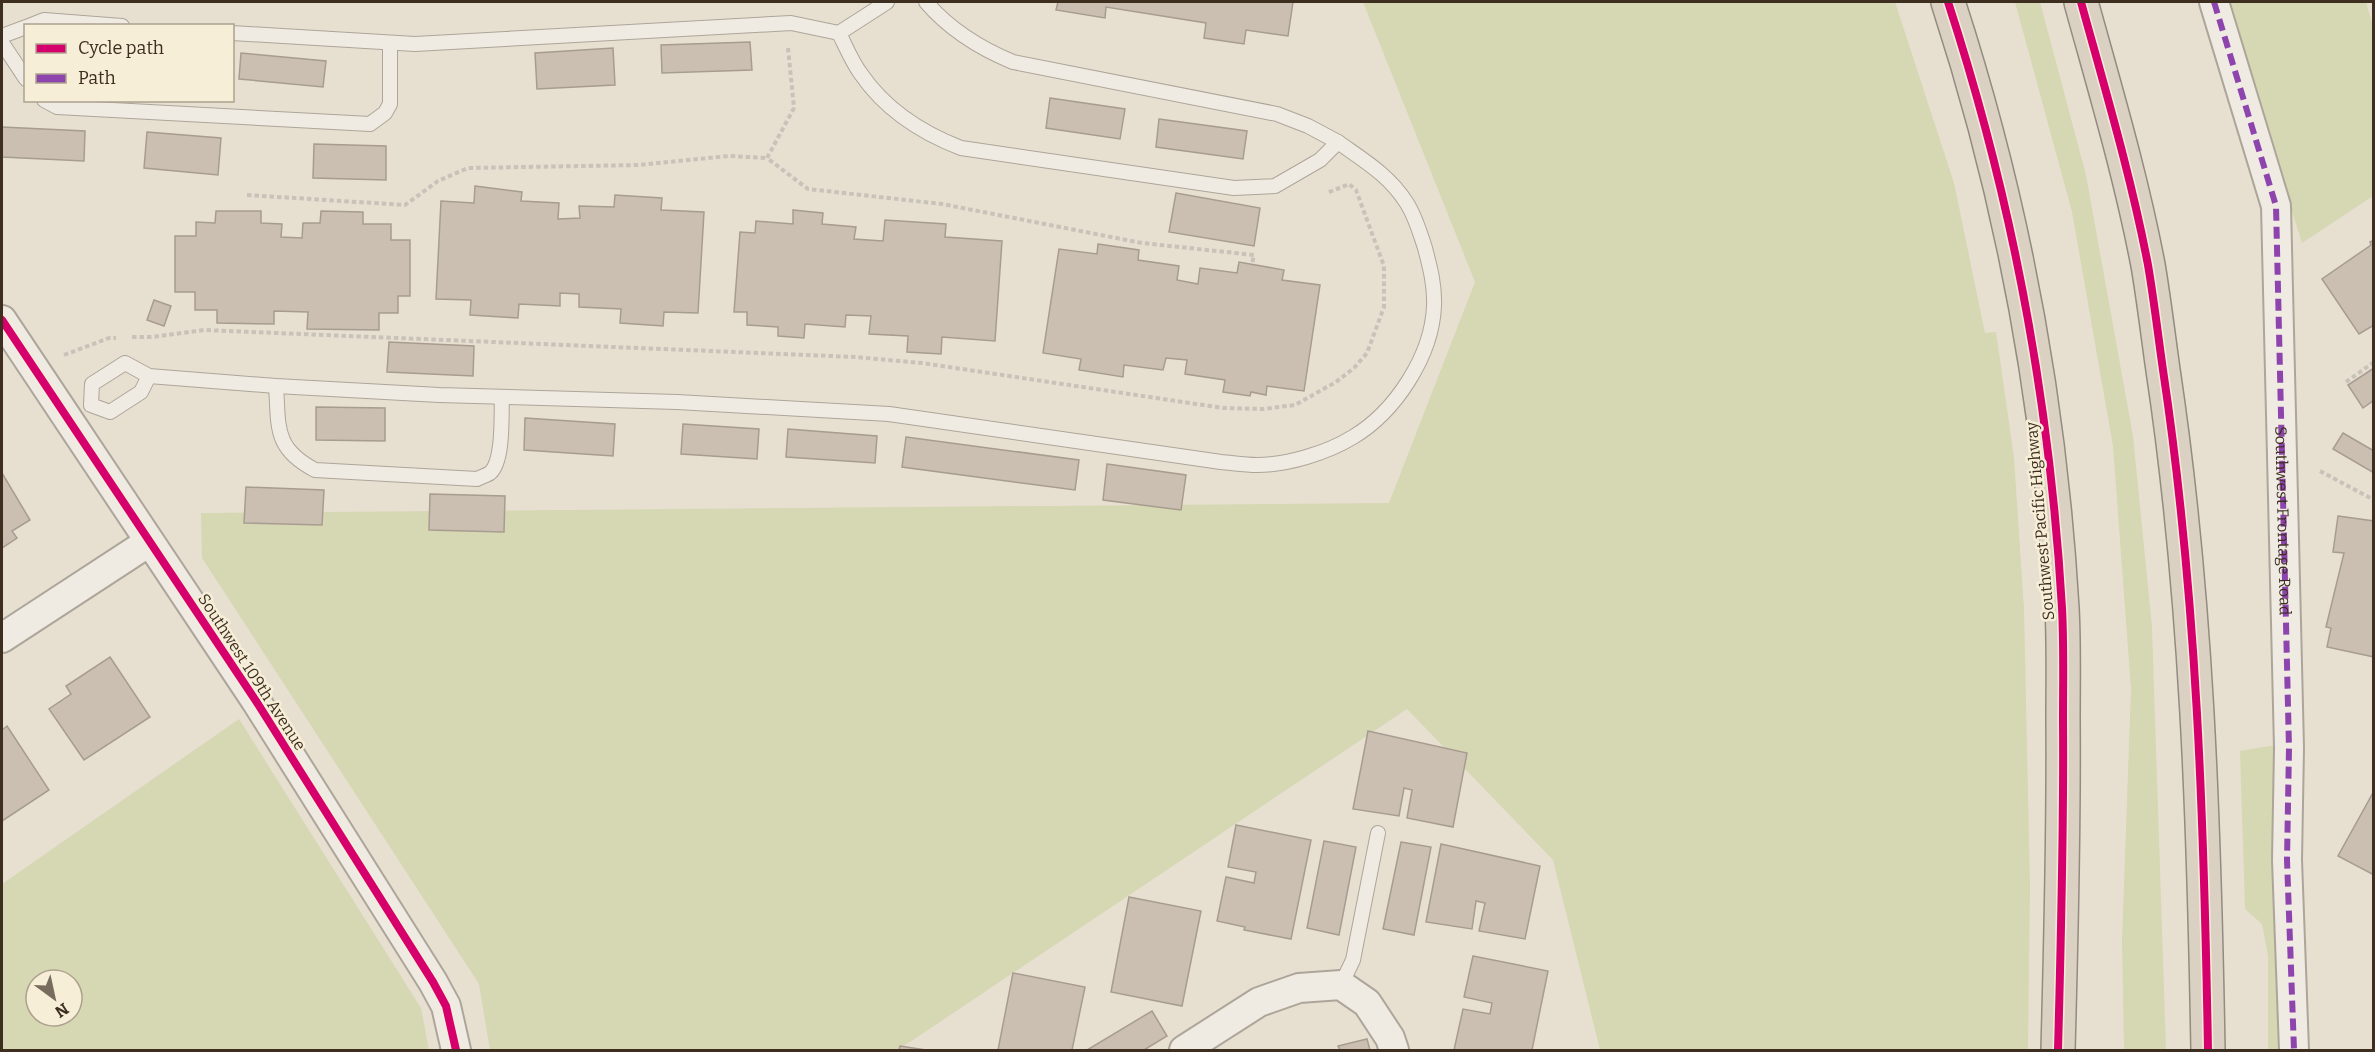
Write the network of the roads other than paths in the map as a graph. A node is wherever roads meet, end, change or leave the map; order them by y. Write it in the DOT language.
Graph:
graph roads {
  1 [pos="887,2"];
  2 [pos="926,2"];
  3 [pos="1948,2"];
  4 [pos="2081,2"];
  5 [pos="2214,2"];
  6 [pos="34,24"];
  7 [pos="91,24"];
  8 [pos="24,27"];
  9 [pos="234,33"];
  10 [pos="839,33"];
  11 [pos="2,36"];
  12 [pos="2,43"];
  13 [pos="390,43"];
  14 [pos="24,76"];
  15 [pos="48,102"];
  16 [pos="1338,142"];
  17 [pos="2,320"];
  18 [pos="149,376"];
  19 [pos="276,386"];
  20 [pos="502,397"];
  21 [pos="79,413"];
  22 [pos="149,542"];
  23 [pos="2,638"];
  24 [pos="1378,833"];
  25 [pos="1341,985"];
  26 [pos="456,1050"];
  27 [pos="1184,1050"];
  28 [pos="1394,1050"];
  29 [pos="2058,1050"];
  30 [pos="2208,1050"];
  31 [pos="2294,1050"];
  1 -- 10 [label="lane"];
  2 -- 16 [label="lane"];
  3 -- 29 [label="highway, Southwest Pacific Highway"];
  4 -- 30 [label="highway"];
  5 -- 31 [label="street, Southwest Frontage Road"];
  6 -- 7 [label="lane"];
  8 -- 11 [label="lane"];
  9 -- 13 [label="lane"];
  10 -- 13 [label="lane"];
  10 -- 16 [label="lane"];
  12 -- 14 [label="lane"];
  13 -- 15 [label="lane"];
  16 -- 20 [label="lane"];
  17 -- 21 [label="street, Southwest 109th Avenue"];
  18 -- 19 [label="lane"];
  18 -- 21 [label="lane"];
  18 -- 21 [label="lane"];
  19 -- 20 [label="lane"];
  19 -- 20 [label="lane"];
  21 -- 22 [label="street, Southwest 109th Avenue"];
  22 -- 23 [label="street"];
  22 -- 26 [label="street, Southwest 109th Avenue"];
  24 -- 25 [label="lane"];
  25 -- 27 [label="street"];
  25 -- 28 [label="street"];
}
